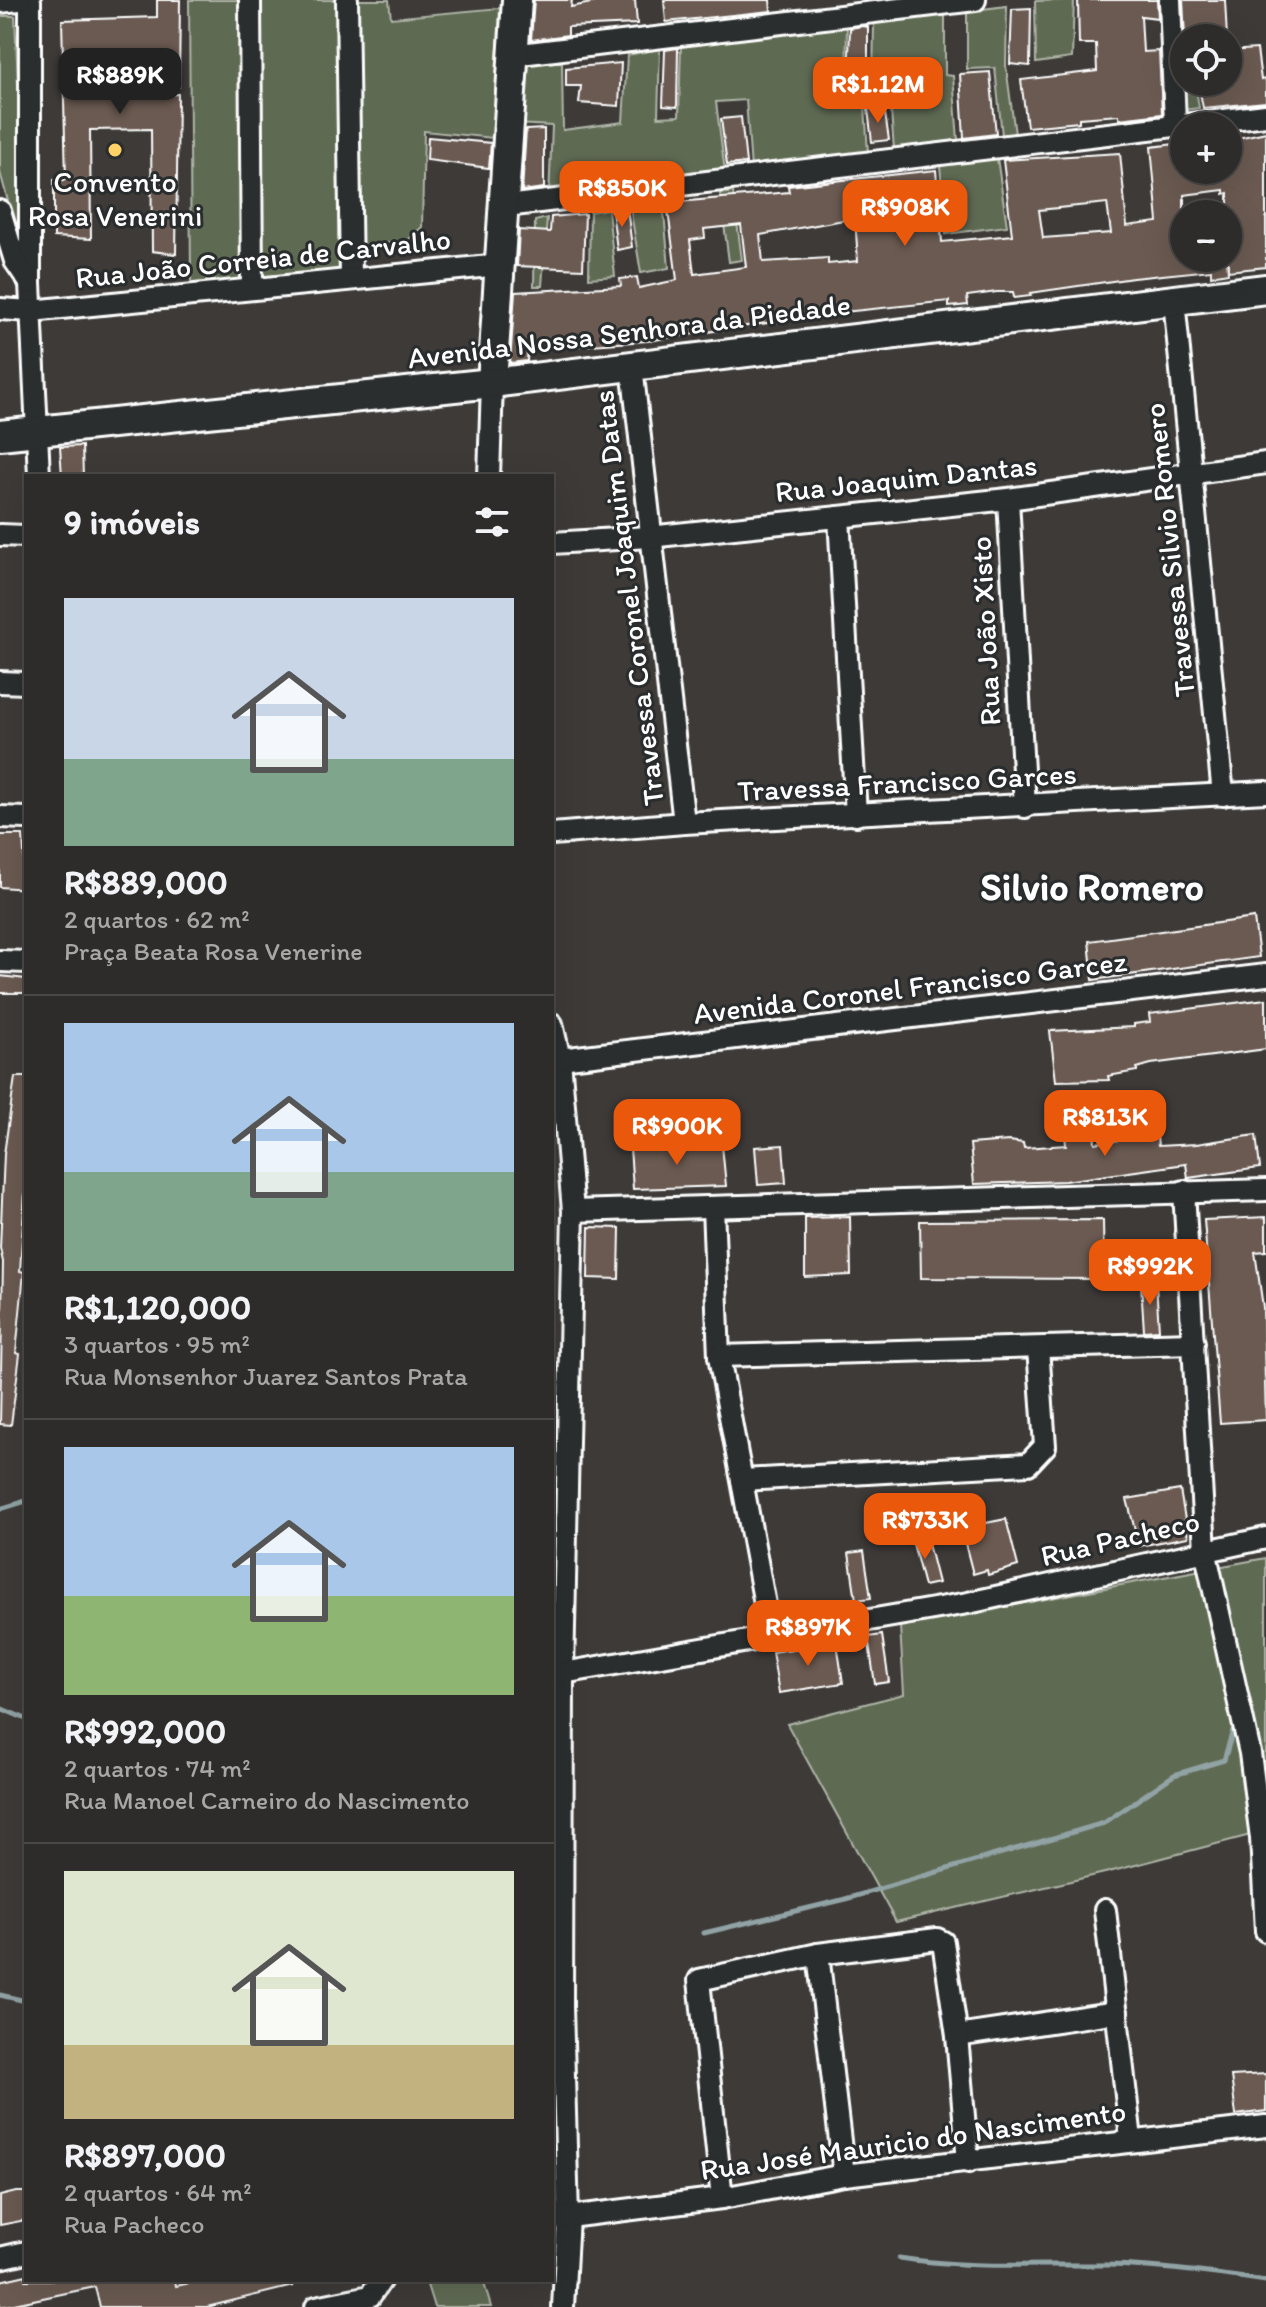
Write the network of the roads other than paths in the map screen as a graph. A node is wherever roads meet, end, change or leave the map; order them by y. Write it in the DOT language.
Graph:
graph roads {
  1 [pos="19,0"];
  2 [pos="30,0"];
  3 [pos="250,0"];
  4 [pos="347,0"];
  5 [pos="517,0"];
  6 [pos="975,0"];
  7 [pos="1170,0"];
  8 [pos="0,2"];
  9 [pos="512,55"];
  10 [pos="1175,112"];
  11 [pos="1266,115"];
  12 [pos="1242,117"];
  13 [pos="1170,125"];
  14 [pos="506,206"];
  15 [pos="0,211"];
  16 [pos="500,265"];
  17 [pos="351,279"];
  18 [pos="30,283"];
  19 [pos="252,288"];
  20 [pos="1266,289"];
  21 [pos="1174,300"];
  22 [pos="0,309"];
  23 [pos="31,311"];
  24 [pos="632,367"];
  25 [pos="492,383"];
  26 [pos="37,430"];
  27 [pos="0,435"];
  28 [pos="1266,463"];
  29 [pos="1192,471"];
  30 [pos="39,474"];
  31 [pos="489,474"];
  32 [pos="1008,499"];
  33 [pos="839,517"];
  34 [pos="0,535"];
  35 [pos="24,536"];
  36 [pos="649,537"];
  37 [pos="554,543"];
  38 [pos="0,682"];
  39 [pos="24,683"];
  40 [pos="1266,792"];
  41 [pos="1223,795"];
  42 [pos="1025,807"];
  43 [pos="856,815"];
  44 [pos="0,817"];
  45 [pos="24,818"];
  46 [pos="684,823"];
  47 [pos="554,834"];
  48 [pos="0,961"];
  49 [pos="24,962"];
  50 [pos="1266,975"];
  51 [pos="554,1033"];
  52 [pos="560,1059"];
  53 [pos="1266,1190"];
  54 [pos="1184,1191"];
  55 [pos="713,1207"];
  56 [pos="573,1211"];
  57 [pos="561,1339"];
  58 [pos="1194,1343"];
  59 [pos="1038,1348"];
  60 [pos="719,1356"];
  61 [pos="743,1480"];
  62 [pos="1266,1538"];
  63 [pos="1205,1550"];
  64 [pos="771,1637"];
  65 [pos="563,1673"];
  66 [pos="1105,1910"];
  67 [pos="1266,1931"];
  68 [pos="818,1954"];
  69 [pos="1117,2012"];
  70 [pos="957,2036"];
  71 [pos="1266,2126"];
  72 [pos="560,2134"];
  73 [pos="1131,2140"];
  74 [pos="968,2162"];
  75 [pos="844,2175"];
  76 [pos="722,2198"];
  77 [pos="560,2218"];
  78 [pos="24,2252"];
  79 [pos="0,2258"];
  80 [pos="380,2282"];
  81 [pos="316,2307"];
  82 [pos="563,2307"];
  1 -- 8 [label="street"];
  2 -- 18 [label="street"];
  3 -- 19 [label="street"];
  4 -- 17 [label="street"];
  5 -- 9 [label="main road"];
  6 -- 9 [label="street"];
  7 -- 10 [label="street"];
  9 -- 14 [label="main road"];
  11 -- 12 [label="street"];
  13 -- 14 [label="street"];
  14 -- 16 [label="main road"];
  15 -- 18 [label="street"];
  16 -- 17 [label="street, Rua João Correia de Carvalho"];
  16 -- 25 [label="main road"];
  17 -- 19 [label="street, Rua João Correia de Carvalho"];
  18 -- 23 [label="street"];
  19 -- 23 [label="street, Rua João Correia de Carvalho"];
  20 -- 21 [label="main road, Avenida Nossa Senhora da Piedade"];
  21 -- 24 [label="main road, Avenida Nossa Senhora da Piedade"];
  21 -- 29 [label="street, Travessa Silvio Romero"];
  22 -- 23 [label="street, Rua João Correia de Carvalho"];
  23 -- 26 [label="street"];
  24 -- 25 [label="main road, Avenida Nossa Senhora da Piedade"];
  24 -- 36 [label="street, Travessa Coronel Joaquim Datas"];
  25 -- 26 [label="main road, Avenida Nossa Senhora da Piedade"];
  25 -- 31 [label="street"];
  26 -- 27 [label="main road, Avenida Nossa Senhora da Piedade"];
  26 -- 30 [label="street"];
  28 -- 29 [label="street, Rua Joaquim Dantas"];
  29 -- 32 [label="street, Rua Joaquim Dantas"];
  29 -- 41 [label="street, Travessa Silvio Romero"];
  32 -- 33 [label="street, Rua Joaquim Dantas"];
  32 -- 42 [label="street, Rua João Xisto"];
  33 -- 36 [label="street, Rua Joaquim Dantas"];
  33 -- 43 [label="street"];
  34 -- 35 [label="street"];
  36 -- 37 [label="street, Rua Joaquim Dantas"];
  36 -- 46 [label="street, Travessa Coronel Joaquim Datas"];
  38 -- 39 [label="street"];
  40 -- 41 [label="street, Travessa Francisco Garces"];
  41 -- 42 [label="street, Travessa Francisco Garces"];
  42 -- 43 [label="street, Travessa Francisco Garces"];
  43 -- 46 [label="street, Travessa Francisco Garces"];
  44 -- 45 [label="street"];
  46 -- 47 [label="street, Travessa Francisco Garces"];
  48 -- 49 [label="street"];
  50 -- 52 [label="street, Avenida Coronel Francisco Garcez"];
  51 -- 52 [label="street"];
  52 -- 56 [label="street"];
  53 -- 54 [label="street"];
  54 -- 55 [label="street"];
  54 -- 58 [label="street"];
  55 -- 56 [label="street"];
  55 -- 60 [label="street"];
  56 -- 57 [label="street"];
  57 -- 65 [label="street"];
  58 -- 59 [label="street"];
  58 -- 63 [label="street"];
  59 -- 60 [label="street"];
  59 -- 61 [label="street"];
  60 -- 61 [label="street"];
  61 -- 64 [label="street"];
  62 -- 63 [label="street, Rua Pacheco"];
  63 -- 64 [label="street, Rua Pacheco"];
  63 -- 67 [label="street"];
  64 -- 65 [label="street, Rua Pacheco"];
  65 -- 72 [label="street"];
  66 -- 69 [label="street"];
  68 -- 70 [label="street"];
  68 -- 75 [label="street"];
  68 -- 76 [label="street"];
  69 -- 70 [label="street"];
  69 -- 73 [label="street"];
  70 -- 74 [label="street"];
  71 -- 73 [label="street, Rua José Mauricio do Nascimento"];
  72 -- 77 [label="street"];
  73 -- 74 [label="street, Rua José Mauricio do Nascimento"];
  74 -- 75 [label="street, Rua José Mauricio do Nascimento"];
  75 -- 76 [label="street, Rua José Mauricio do Nascimento"];
  76 -- 77 [label="street, Rua José Mauricio do Nascimento"];
  77 -- 82 [label="street"];
  78 -- 79 [label="street"];
  80 -- 81 [label="street"];
}
